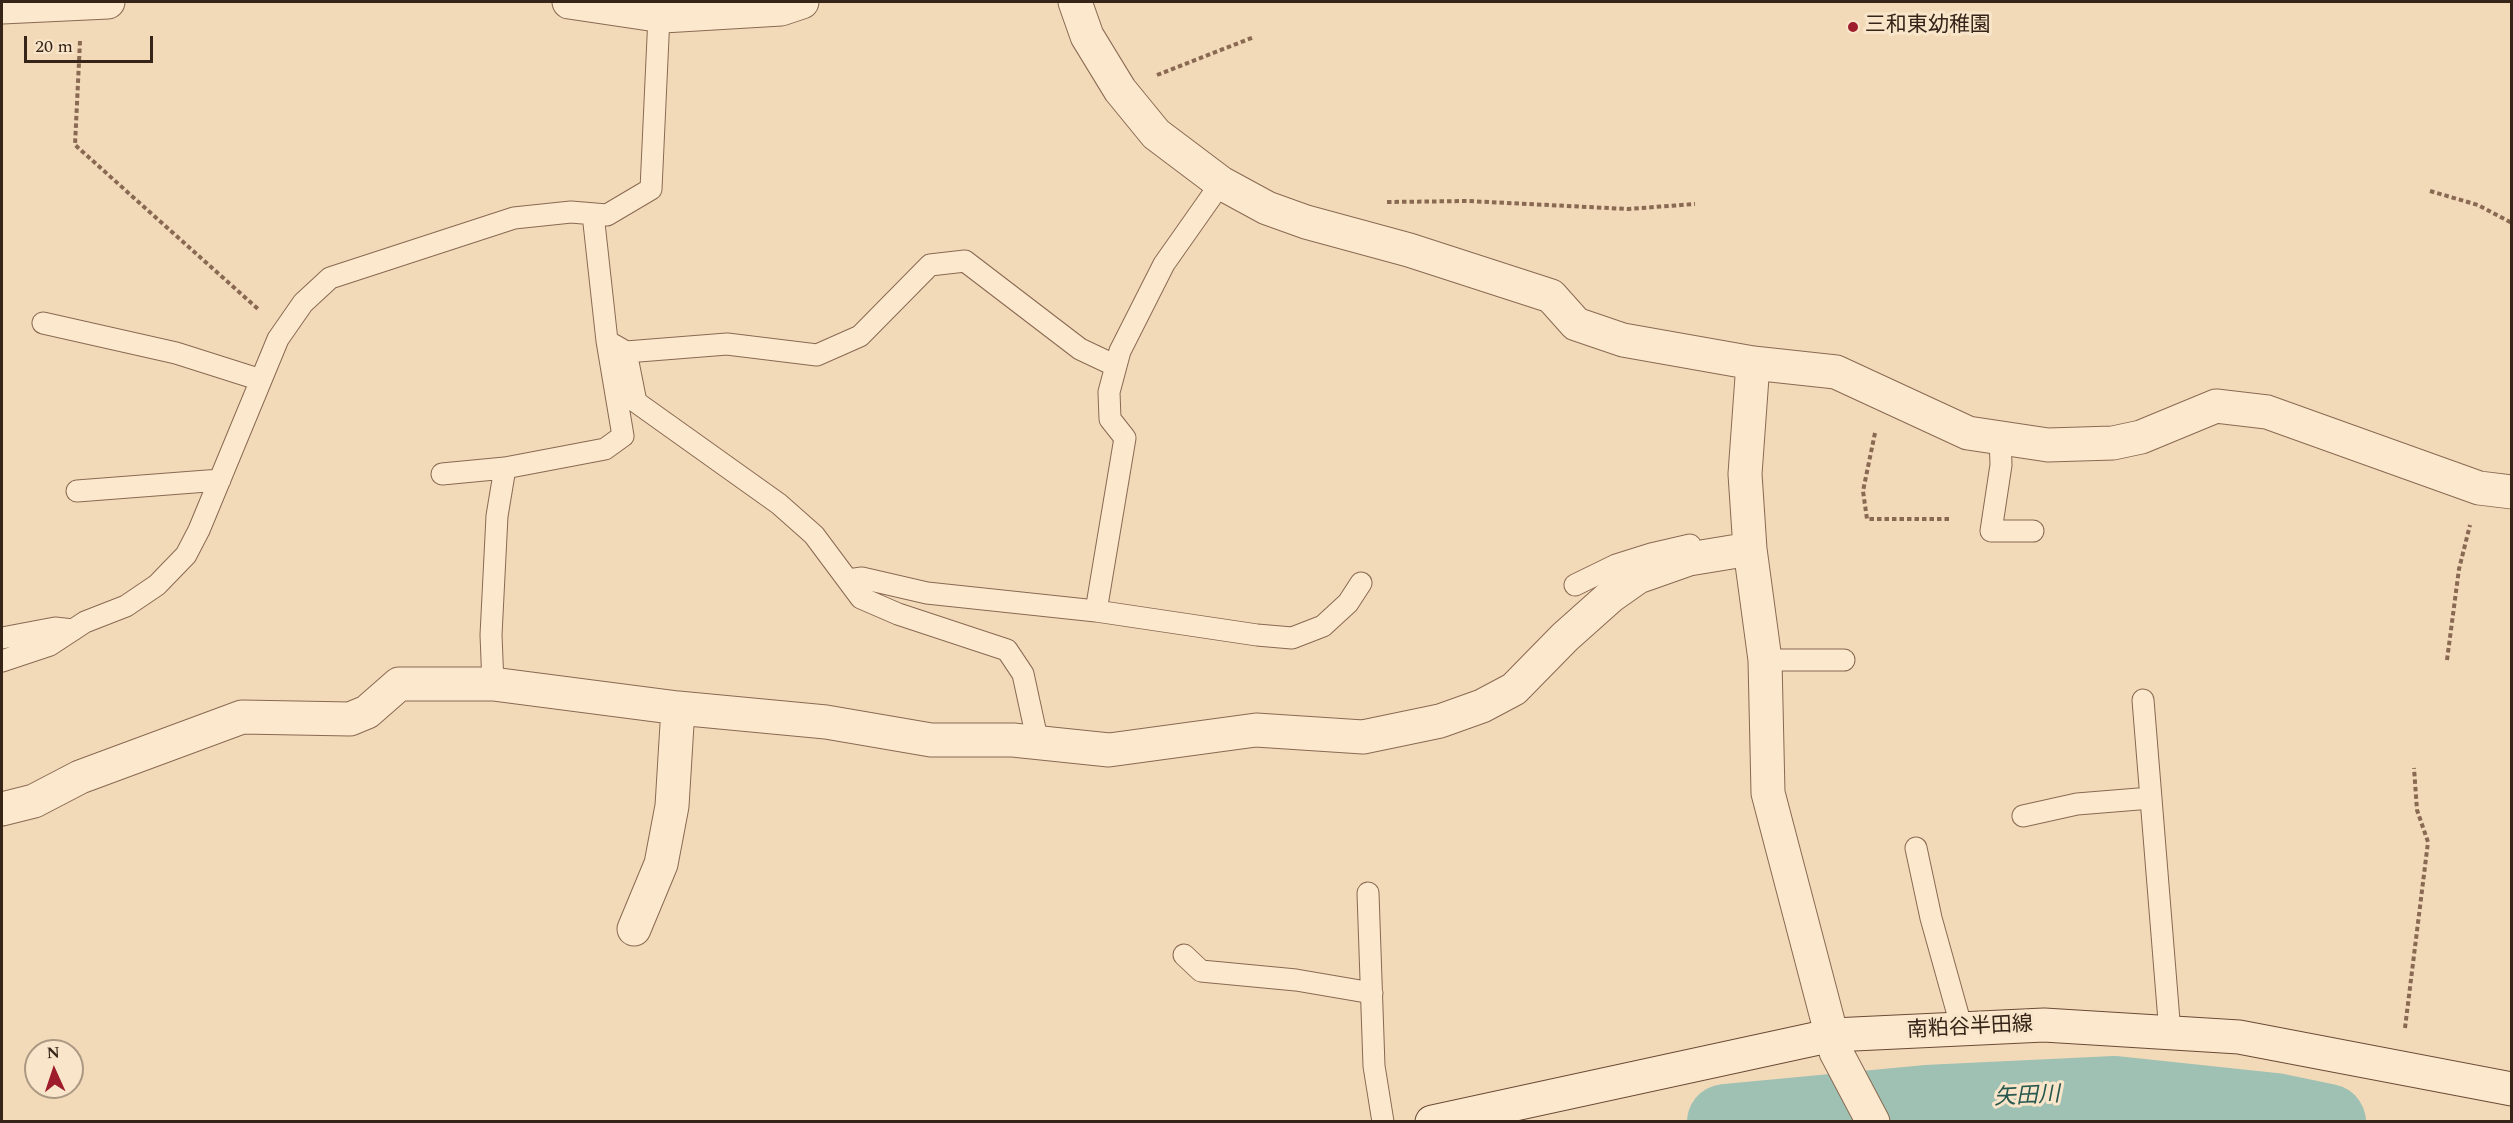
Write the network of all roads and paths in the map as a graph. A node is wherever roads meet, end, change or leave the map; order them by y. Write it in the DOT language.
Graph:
graph roads {
  1 [pos="569,2"];
  2 [pos="802,2"];
  3 [pos="1076,2"];
  4 [pos="95,3"];
  5 [pos="2,7"];
  6 [pos="659,16"];
  7 [pos="1254,37"];
  8 [pos="1120,90"];
  9 [pos="1221,183"];
  10 [pos="2430,191"];
  11 [pos="1376,202"];
  12 [pos="1695,204"];
  13 [pos="593,214"];
  14 [pos="2511,223"];
  15 [pos="43,322"];
  16 [pos="286,328"];
  17 [pos="607,342"];
  18 [pos="626,352"];
  19 [pos="1754,363"];
  20 [pos="1116,366"];
  21 [pos="261,380"];
  22 [pos="2001,438"];
  23 [pos="505,468"];
  24 [pos="442,474"];
  25 [pos="220,480"];
  26 [pos="2479,488"];
  27 [pos="77,491"];
  28 [pos="2511,492"];
  29 [pos="2033,531"];
  30 [pos="1749,542"];
  31 [pos="848,580"];
  32 [pos="1361,583"];
  33 [pos="1575,585"];
  34 [pos="1096,611"];
  35 [pos="74,630"];
  36 [pos="2,638"];
  37 [pos="1765,660"];
  38 [pos="1844,660"];
  39 [pos="2447,660"];
  40 [pos="2,661"];
  41 [pos="493,684"];
  42 [pos="2143,700"];
  43 [pos="678,708"];
  44 [pos="1038,742"];
  45 [pos="2414,768"];
  46 [pos="2151,798"];
  47 [pos="2,809"];
  48 [pos="2023,816"];
  49 [pos="1916,848"];
  50 [pos="1368,893"];
  51 [pos="634,929"];
  52 [pos="1184,955"];
  53 [pos="1372,993"];
  54 [pos="1962,1029"];
  55 [pos="2170,1033"];
  56 [pos="1835,1043"];
  57 [pos="2400,1068"];
  58 [pos="2511,1089"];
  59 [pos="1383,1122"];
  60 [pos="1432,1122"];
  61 [pos="1873,1122"];
  1 -- 6 [label="street"];
  2 -- 6 [label="street"];
  3 -- 8 [label="street"];
  4 -- 5 [label="street"];
  4 -- 16 [label="path"];
  6 -- 13 [label="lane"];
  7 -- 8 [label="path"];
  8 -- 9 [label="street"];
  9 -- 19 [label="street"];
  9 -- 20 [label="lane"];
  10 -- 14 [label="path"];
  11 -- 12 [label="path"];
  13 -- 16 [label="lane"];
  13 -- 17 [label="lane"];
  15 -- 21 [label="lane"];
  16 -- 21 [label="lane"];
  17 -- 18 [label="lane"];
  17 -- 23 [label="lane"];
  18 -- 20 [label="lane"];
  18 -- 31 [label="lane"];
  19 -- 22 [label="street"];
  19 -- 30 [label="street"];
  20 -- 34 [label="lane"];
  21 -- 25 [label="lane"];
  22 -- 26 [label="street"];
  22 -- 29 [label="lane"];
  23 -- 24 [label="lane"];
  23 -- 41 [label="lane"];
  25 -- 27 [label="lane"];
  25 -- 35 [label="lane"];
  26 -- 28 [label="street"];
  26 -- 39 [label="path"];
  30 -- 33 [label="lane"];
  30 -- 37 [label="street"];
  30 -- 44 [label="street"];
  31 -- 34 [label="lane"];
  31 -- 44 [label="lane"];
  32 -- 34 [label="lane"];
  35 -- 36 [label="lane"];
  35 -- 40 [label="lane"];
  37 -- 38 [label="lane"];
  37 -- 56 [label="street"];
  41 -- 43 [label="street"];
  41 -- 47 [label="street"];
  42 -- 46 [label="lane"];
  43 -- 44 [label="street"];
  43 -- 51 [label="street"];
  45 -- 57 [label="path"];
  46 -- 48 [label="lane"];
  46 -- 55 [label="lane"];
  49 -- 54 [label="lane"];
  50 -- 53 [label="lane"];
  52 -- 53 [label="lane"];
  53 -- 59 [label="lane"];
  54 -- 55 [label="street, 南粕谷半田線"];
  54 -- 56 [label="street, 南粕谷半田線"];
  55 -- 57 [label="street, 南粕谷半田線"];
  56 -- 60 [label="street, 南粕谷半田線"];
  56 -- 61 [label="street"];
  57 -- 58 [label="street, 南粕谷半田線"];
}
